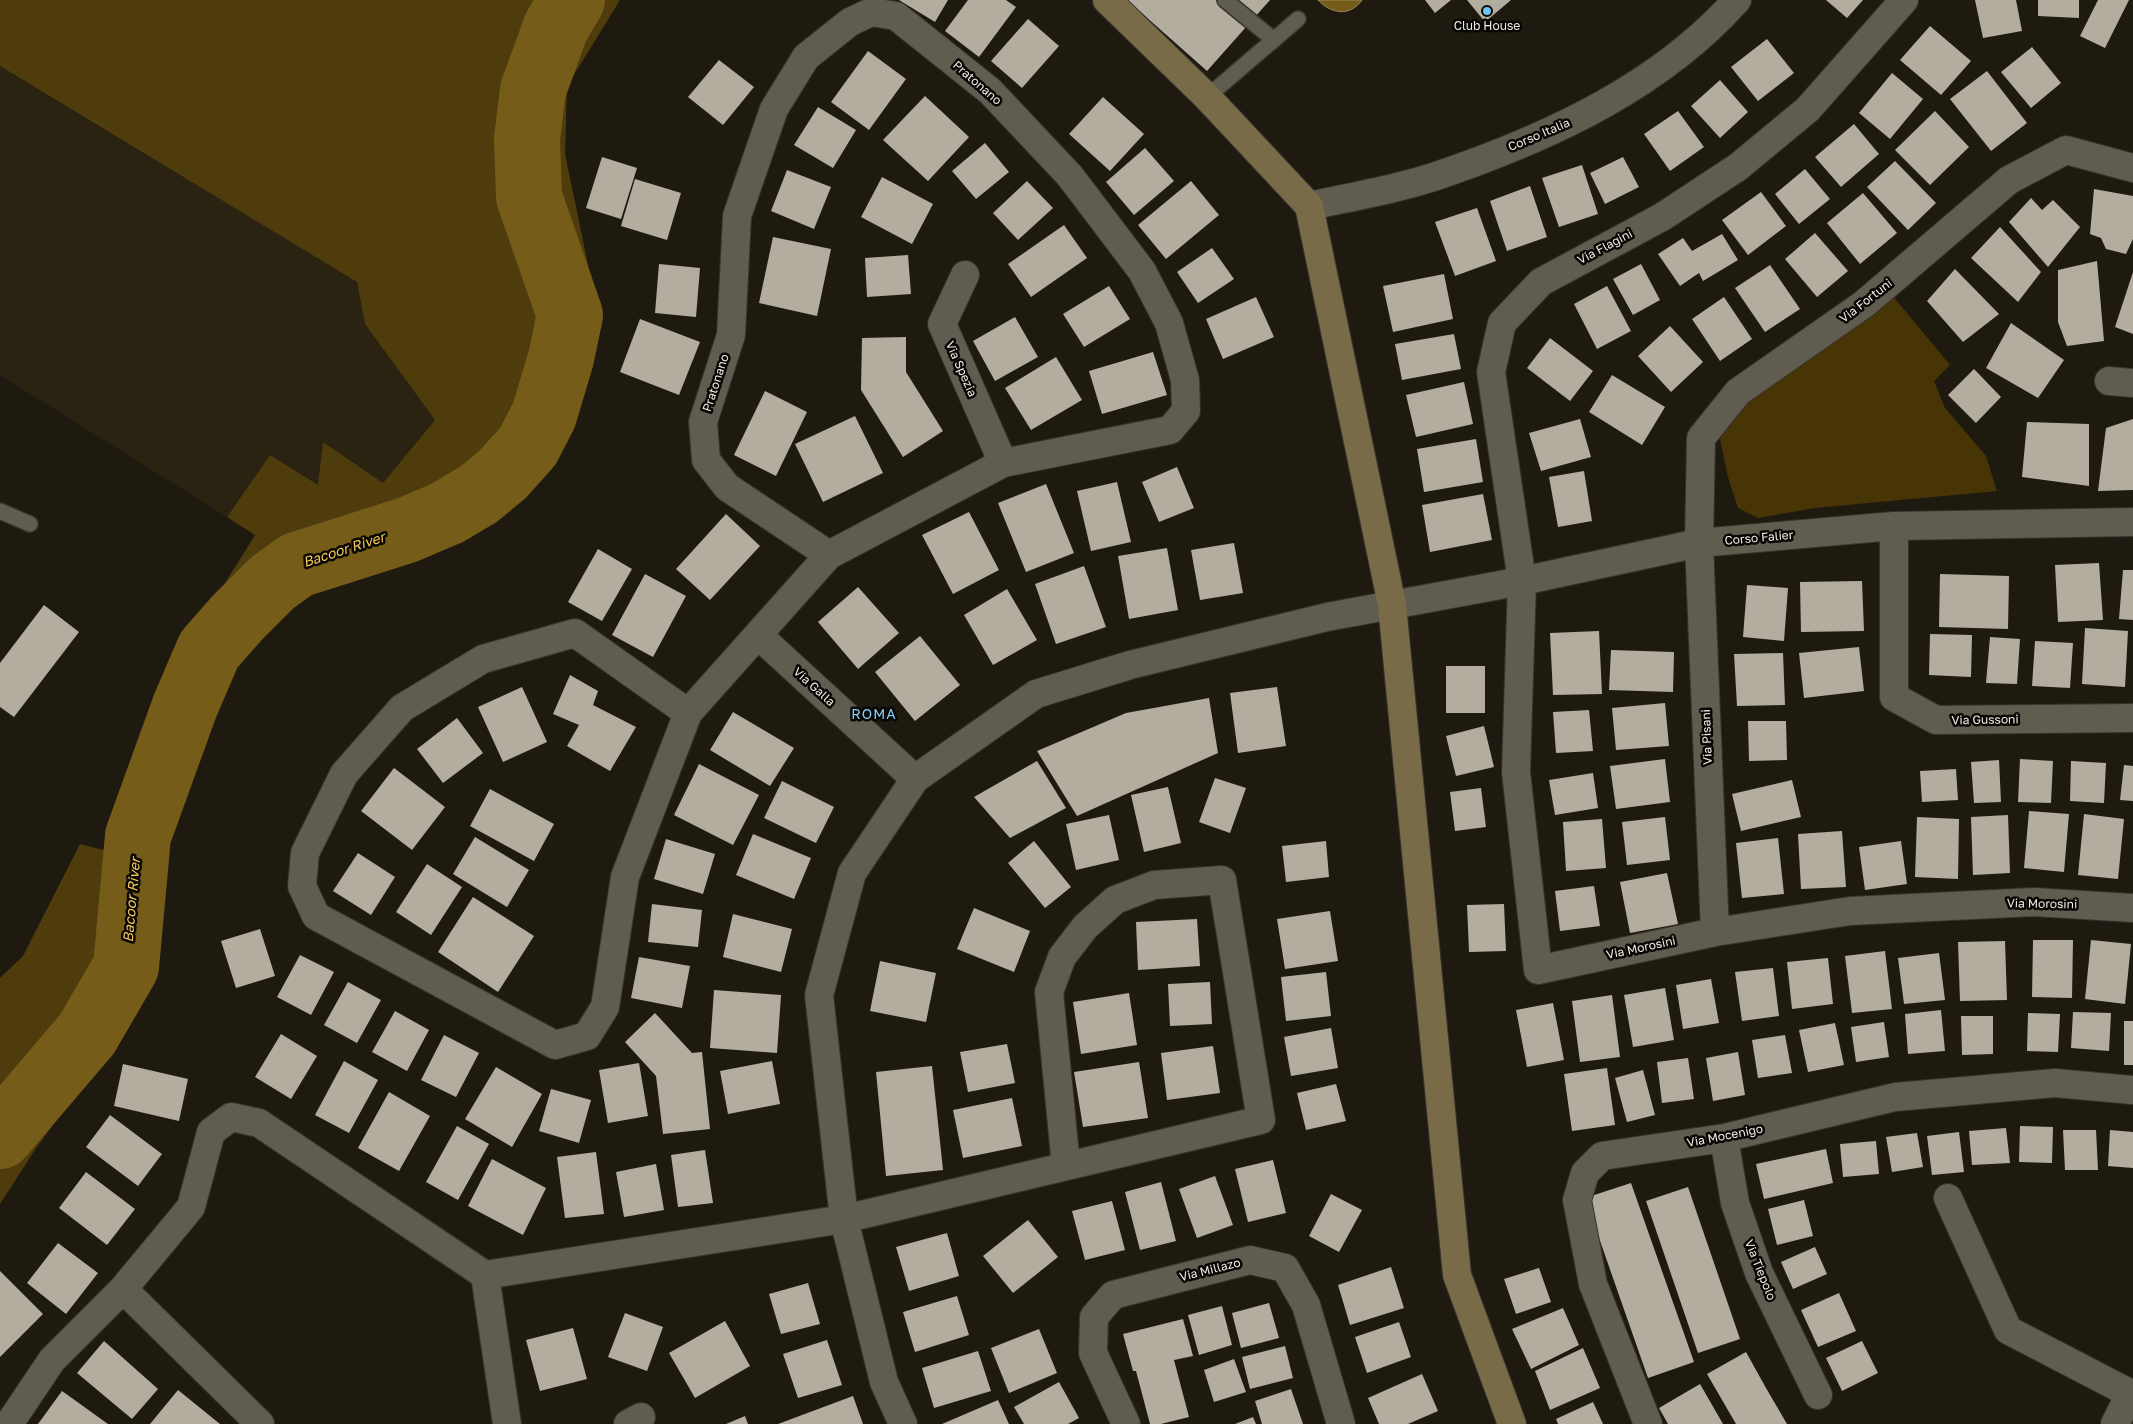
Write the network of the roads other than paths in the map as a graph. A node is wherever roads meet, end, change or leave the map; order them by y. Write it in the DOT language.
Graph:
graph roads {
  1 [pos="1107,0"];
  2 [pos="1225,0"];
  3 [pos="1738,0"];
  4 [pos="1904,0"];
  5 [pos="1298,19"];
  6 [pos="1274,40"];
  7 [pos="1208,96"];
  8 [pos="2133,168"];
  9 [pos="1309,206"];
  10 [pos="965,275"];
  11 [pos="1003,463"];
  12 [pos="0,511"];
  13 [pos="2133,522"];
  14 [pos="30,524"];
  15 [pos="1894,526"];
  16 [pos="1699,543"];
  17 [pos="829,555"];
  18 [pos="1522,581"];
  19 [pos="1392,606"];
  20 [pos="758,635"];
  21 [pos="688,713"];
  22 [pos="2133,718"];
  23 [pos="915,779"];
  24 [pos="2133,908"];
  25 [pos="1715,932"];
  26 [pos="2133,1090"];
  27 [pos="1724,1138"];
  28 [pos="1066,1166"];
  29 [pos="1948,1198"];
  30 [pos="844,1219"];
  31 [pos="485,1275"];
  32 [pos="123,1289"];
  33 [pos="2132,1394"];
  34 [pos="1818,1395"];
  35 [pos="9,1424"];
  36 [pos="260,1424"];
  37 [pos="507,1424"];
  38 [pos="903,1424"];
  39 [pos="1126,1424"];
  40 [pos="1341,1424"];
  41 [pos="1512,1424"];
  42 [pos="1648,1424"];
  43 [pos="2116,1424"];
  1 -- 7 [label="street"];
  2 -- 6 [label="lane"];
  3 -- 9 [label="street, Corso Italia"];
  4 -- 18 [label="street, Via Flagini"];
  5 -- 6 [label="lane"];
  6 -- 7 [label="lane"];
  7 -- 9 [label="street"];
  8 -- 16 [label="street, Via Fortuni"];
  9 -- 19 [label="street"];
  10 -- 11 [label="street, Via Spezia"];
  11 -- 17 [label="street, Pratonano"];
  11 -- 17 [label="street, Pratonano"];
  12 -- 14 [label="lane"];
  13 -- 15 [label="street, Corso Falier"];
  15 -- 16 [label="street, Corso Falier"];
  15 -- 22 [label="street, Via Gussoni"];
  16 -- 18 [label="street, Corso Falier"];
  16 -- 25 [label="street, Via Pisani"];
  17 -- 20 [label="street"];
  18 -- 19 [label="street, Corso Falier"];
  18 -- 25 [label="street, Via Morosini"];
  19 -- 23 [label="street, Corso Falier"];
  19 -- 41 [label="street"];
  20 -- 21 [label="street"];
  20 -- 23 [label="street, Via Galla"];
  21 -- 21 [label="street"];
  23 -- 30 [label="street"];
  24 -- 25 [label="street, Via Morosini"];
  26 -- 27 [label="street, Via Mocenigo"];
  27 -- 34 [label="street, Via Tiepolo"];
  27 -- 42 [label="street, Via Mocenigo"];
  28 -- 28 [label="street"];
  28 -- 30 [label="street"];
  29 -- 33 [label="street"];
  30 -- 31 [label="street"];
  30 -- 38 [label="street"];
  31 -- 32 [label="street"];
  31 -- 37 [label="street"];
  32 -- 35 [label="street"];
  32 -- 36 [label="street"];
  33 -- 43 [label="street"];
  39 -- 40 [label="street, Via Millazo"];
}
